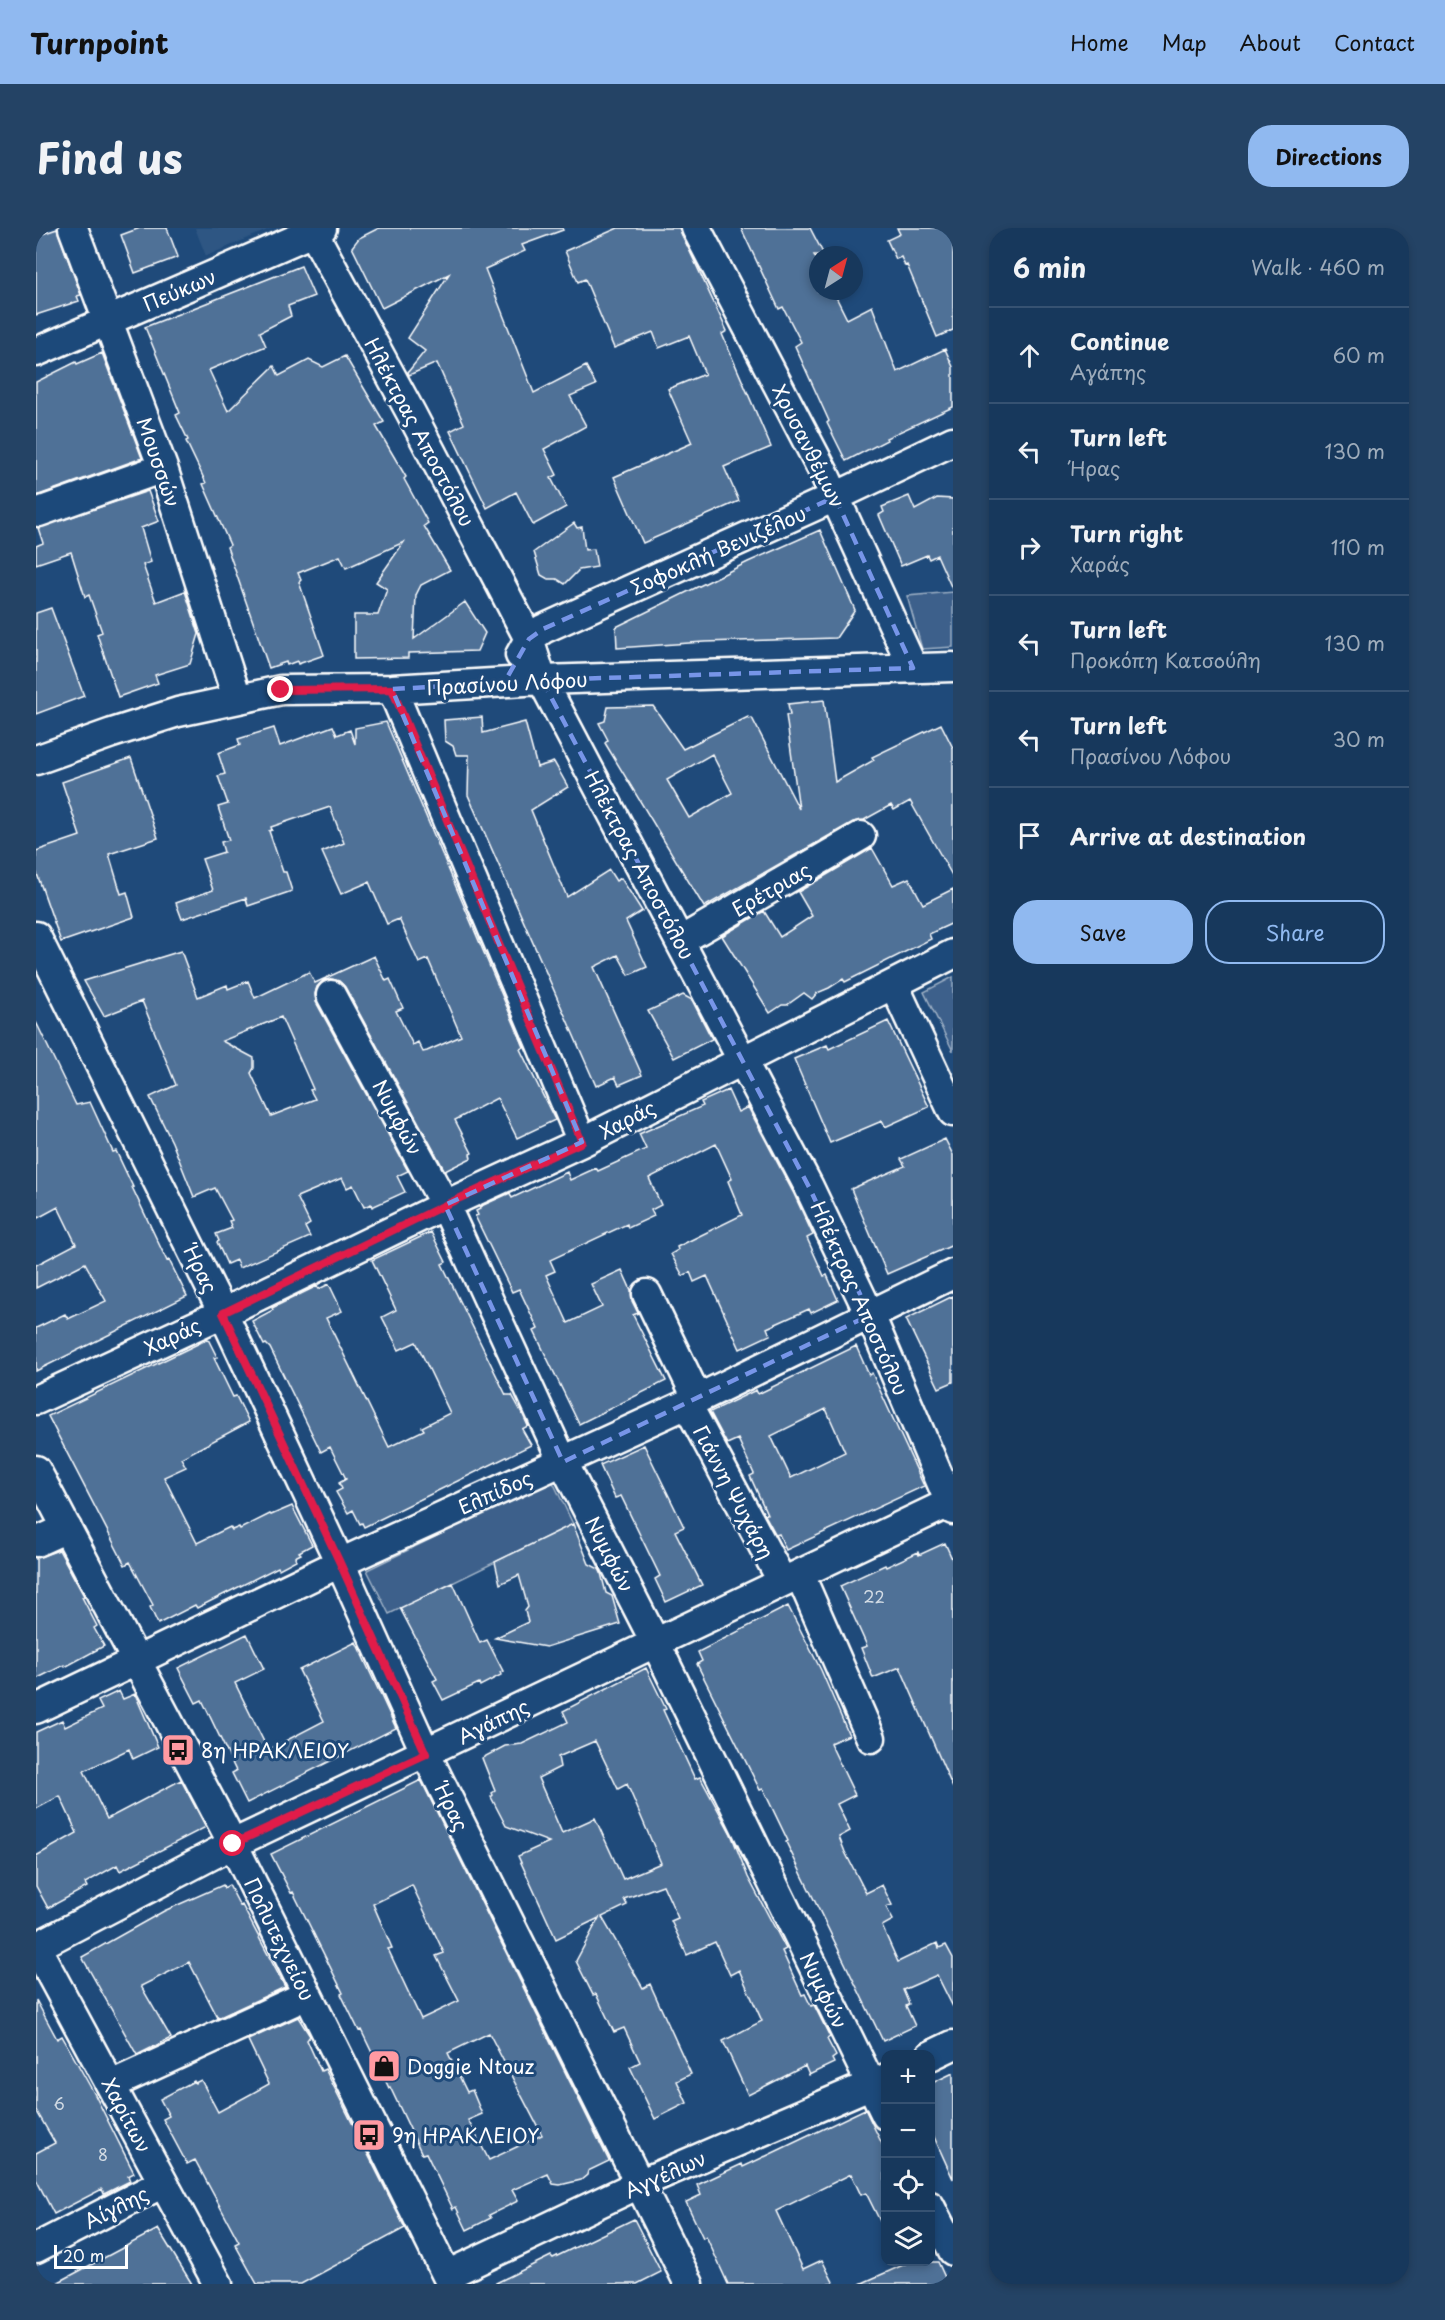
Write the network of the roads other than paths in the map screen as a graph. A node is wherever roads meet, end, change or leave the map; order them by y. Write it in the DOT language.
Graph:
graph roads {
  1 [pos="73,228"];
  2 [pos="696,228"];
  3 [pos="315,229"];
  4 [pos="107,321"];
  5 [pos="36,352"];
  6 [pos="953,441"];
  7 [pos="163,468"];
  8 [pos="835,497"];
  9 [pos="39,512"];
  10 [pos="529,639"];
  11 [pos="913,668"];
  12 [pos="952,669"];
  13 [pos="542,680"];
  14 [pos="504,683"];
  15 [pos="392,689"];
  16 [pos="237,698"];
  17 [pos="36,760"];
  18 [pos="861,836"];
  19 [pos="36,936"];
  20 [pos="680,941"];
  21 [pos="953,954"];
  22 [pos="894,985"];
  23 [pos="332,995"];
  24 [pos="743,1059"];
  25 [pos="953,1112"];
  26 [pos="582,1142"];
  27 [pos="445,1205"];
  28 [pos="953,1274"];
  29 [pos="647,1294"];
  30 [pos="223,1313"];
  31 [pos="870,1315"];
  32 [pos="36,1400"];
  33 [pos="692,1401"];
  34 [pos="563,1461"];
  35 [pos="36,1470"];
  36 [pos="952,1504"];
  37 [pos="67,1528"];
  38 [pos="36,1542"];
  39 [pos="340,1563"];
  40 [pos="791,1578"];
  41 [pos="656,1642"];
  42 [pos="137,1661"];
  43 [pos="36,1709"];
  44 [pos="871,1738"];
  45 [pos="426,1754"];
  46 [pos="233,1844"];
  47 [pos="36,1947"];
  48 [pos="307,1995"];
  49 [pos="953,2045"];
  50 [pos="935,2054"];
  51 [pos="878,2082"];
  52 [pos="111,2085"];
  53 [pos="883,2104"];
  54 [pos="163,2183"];
  55 [pos="639,2184"];
  56 [pos="934,2212"];
  57 [pos="36,2248"];
  58 [pos="953,2251"];
  59 [pos="449,2280"];
  60 [pos="218,2284"];
  61 [pos="689,2284"];
  1 -- 4 [label="street, Μουσσών"];
  2 -- 8 [label="street, Χρυσανθέμων"];
  3 -- 4 [label="street, Πεύκων"];
  3 -- 10 [label="street, Ηλέκτρας Αποστόλου"];
  4 -- 5 [label="street, Πεύκων"];
  4 -- 7 [label="street, Μουσσών"];
  6 -- 8 [label="street, Σοφοκλή Βενιζέλου"];
  7 -- 9 [label="street"];
  7 -- 16 [label="street, Μουσσών"];
  8 -- 10 [label="street, Σοφοκλή Βενιζέλου"];
  8 -- 11 [label="street, Χρυσανθέμων"];
  10 -- 13 [label="street, Ηλέκτρας Αποστόλου"];
  10 -- 14 [label="street, Σοφοκλή Βενιζέλου"];
  11 -- 12 [label="street, Πρασίνου Λόφου"];
  11 -- 13 [label="street, Πρασίνου Λόφου"];
  13 -- 14 [label="street, Πρασίνου Λόφου"];
  13 -- 20 [label="street, Ηλέκτρας Αποστόλου"];
  14 -- 15 [label="street, Πρασίνου Λόφου"];
  15 -- 16 [label="street, Πρασίνου Λόφου"];
  15 -- 26 [label="street"];
  16 -- 17 [label="street, Πρασίνου Λόφου"];
  18 -- 20 [label="street, Ερέτριας"];
  19 -- 30 [label="street, Ήρας"];
  20 -- 24 [label="street, Ηλέκτρας Αποστόλου"];
  21 -- 22 [label="street, Χαράς"];
  22 -- 24 [label="street, Χαράς"];
  22 -- 25 [label="street"];
  23 -- 27 [label="street, Νυμφών"];
  24 -- 26 [label="street, Χαράς"];
  24 -- 31 [label="street, Ηλέκτρας Αποστόλου"];
  26 -- 27 [label="street, Χαράς"];
  27 -- 30 [label="street, Χαράς"];
  27 -- 34 [label="street, Νυμφών"];
  28 -- 31 [label="street, Ελπίδος"];
  29 -- 33 [label="street, Γιάννη Ψυχάρη"];
  30 -- 32 [label="street, Χαράς"];
  30 -- 39 [label="street, Ήρας"];
  31 -- 33 [label="street, Ελπίδος"];
  31 -- 36 [label="street, Ηλέκτρας Αποστόλου"];
  33 -- 34 [label="street, Ελπίδος"];
  33 -- 40 [label="street, Γιάννη Ψυχάρη"];
  34 -- 39 [label="street, Ελπίδος"];
  34 -- 41 [label="street, Νυμφών"];
  35 -- 37 [label="street, Πολυτεχνείου"];
  36 -- 40 [label="street, Αγάπης"];
  37 -- 38 [label="street"];
  37 -- 42 [label="street, Πολυτεχνείου"];
  39 -- 42 [label="street, Ελπίδος"];
  39 -- 45 [label="street, Ήρας"];
  40 -- 41 [label="street, Αγάπης"];
  40 -- 44 [label="street, Γιάννη Ψυχάρη"];
  41 -- 45 [label="street, Αγάπης"];
  41 -- 51 [label="street, Νυμφών"];
  42 -- 43 [label="street, Ελπίδος"];
  42 -- 46 [label="street, Πολυτεχνείου"];
  45 -- 46 [label="street, Αγάπης"];
  45 -- 55 [label="street, Ήρας"];
  46 -- 47 [label="street, Αγάπης"];
  46 -- 48 [label="street, Πολυτεχνείου"];
  47 -- 52 [label="street, Χαρίτων"];
  48 -- 52 [label="street"];
  48 -- 59 [label="street, Πολυτεχνείου"];
  49 -- 50 [label="street"];
  51 -- 53 [label="street, Νυμφών"];
  51 -- 55 [label="street, Αγγέλων"];
  52 -- 54 [label="street, Χαρίτων"];
  54 -- 57 [label="street, Αίγλης"];
  54 -- 60 [label="street, Χαρίτων"];
  55 -- 59 [label="street, Αγγέλων"];
  55 -- 61 [label="street, Ήρας"];
  56 -- 58 [label="street"];
}
